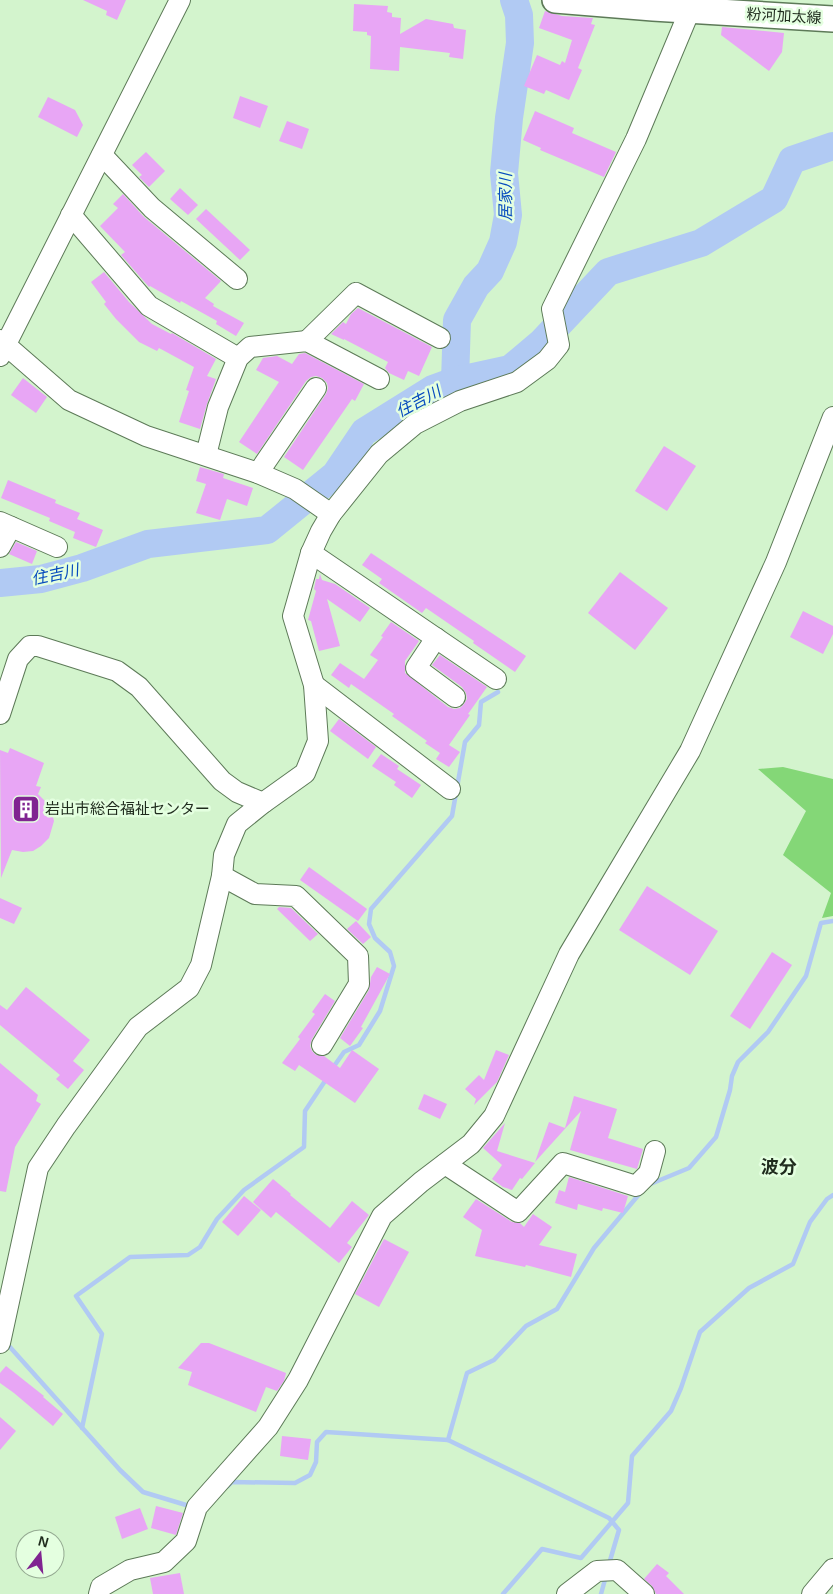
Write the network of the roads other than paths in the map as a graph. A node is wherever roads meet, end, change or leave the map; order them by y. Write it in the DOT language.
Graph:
graph roads {
  1 [pos="180,0"];
  2 [pos="555,0"];
  3 [pos="655,4"];
  4 [pos="690,10"];
  5 [pos="833,19"];
  6 [pos="102,155"];
  7 [pos="71,215"];
  8 [pos="237,279"];
  9 [pos="440,338"];
  10 [pos="307,341"];
  11 [pos="2,348"];
  12 [pos="238,358"];
  13 [pos="380,379"];
  14 [pos="316,388"];
  15 [pos="833,417"];
  16 [pos="206,455"];
  17 [pos="258,473"];
  18 [pos="324,510"];
  19 [pos="6,525"];
  20 [pos="0,547"];
  21 [pos="57,547"];
  22 [pos="311,553"];
  23 [pos="436,638"];
  24 [pos="496,679"];
  25 [pos="314,685"];
  26 [pos="455,697"];
  27 [pos="0,714"];
  28 [pos="450,789"];
  29 [pos="263,802"];
  30 [pos="222,876"];
  31 [pos="322,1045"];
  32 [pos="655,1151"];
  33 [pos="445,1164"];
  34 [pos="0,1343"];
  35 [pos="833,1569"];
  36 [pos="99,1594"];
  37 [pos="567,1594"];
  38 [pos="644,1594"];
  39 [pos="812,1594"];
  1 -- 6 [label="street"];
  2 -- 3 [label="main road, 粉河加太線"];
  3 -- 4 [label="main road, 粉河加太線"];
  4 -- 5 [label="main road, 粉河加太線"];
  4 -- 18 [label="street"];
  6 -- 7 [label="street"];
  6 -- 8 [label="street"];
  7 -- 11 [label="street"];
  7 -- 12 [label="street"];
  9 -- 10 [label="street"];
  10 -- 12 [label="street"];
  10 -- 13 [label="street"];
  11 -- 16 [label="street"];
  12 -- 16 [label="street"];
  14 -- 17 [label="street"];
  15 -- 33 [label="street"];
  16 -- 17 [label="street"];
  17 -- 18 [label="street"];
  18 -- 22 [label="street"];
  19 -- 20 [label="street"];
  19 -- 21 [label="street"];
  22 -- 23 [label="street"];
  22 -- 25 [label="street"];
  23 -- 24 [label="street"];
  23 -- 26 [label="street"];
  25 -- 28 [label="street"];
  25 -- 29 [label="street"];
  27 -- 29 [label="street"];
  29 -- 30 [label="street"];
  30 -- 31 [label="street"];
  30 -- 34 [label="street"];
  32 -- 33 [label="street"];
  33 -- 36 [label="street"];
  35 -- 39 [label="street"];
  37 -- 38 [label="street"];
}
